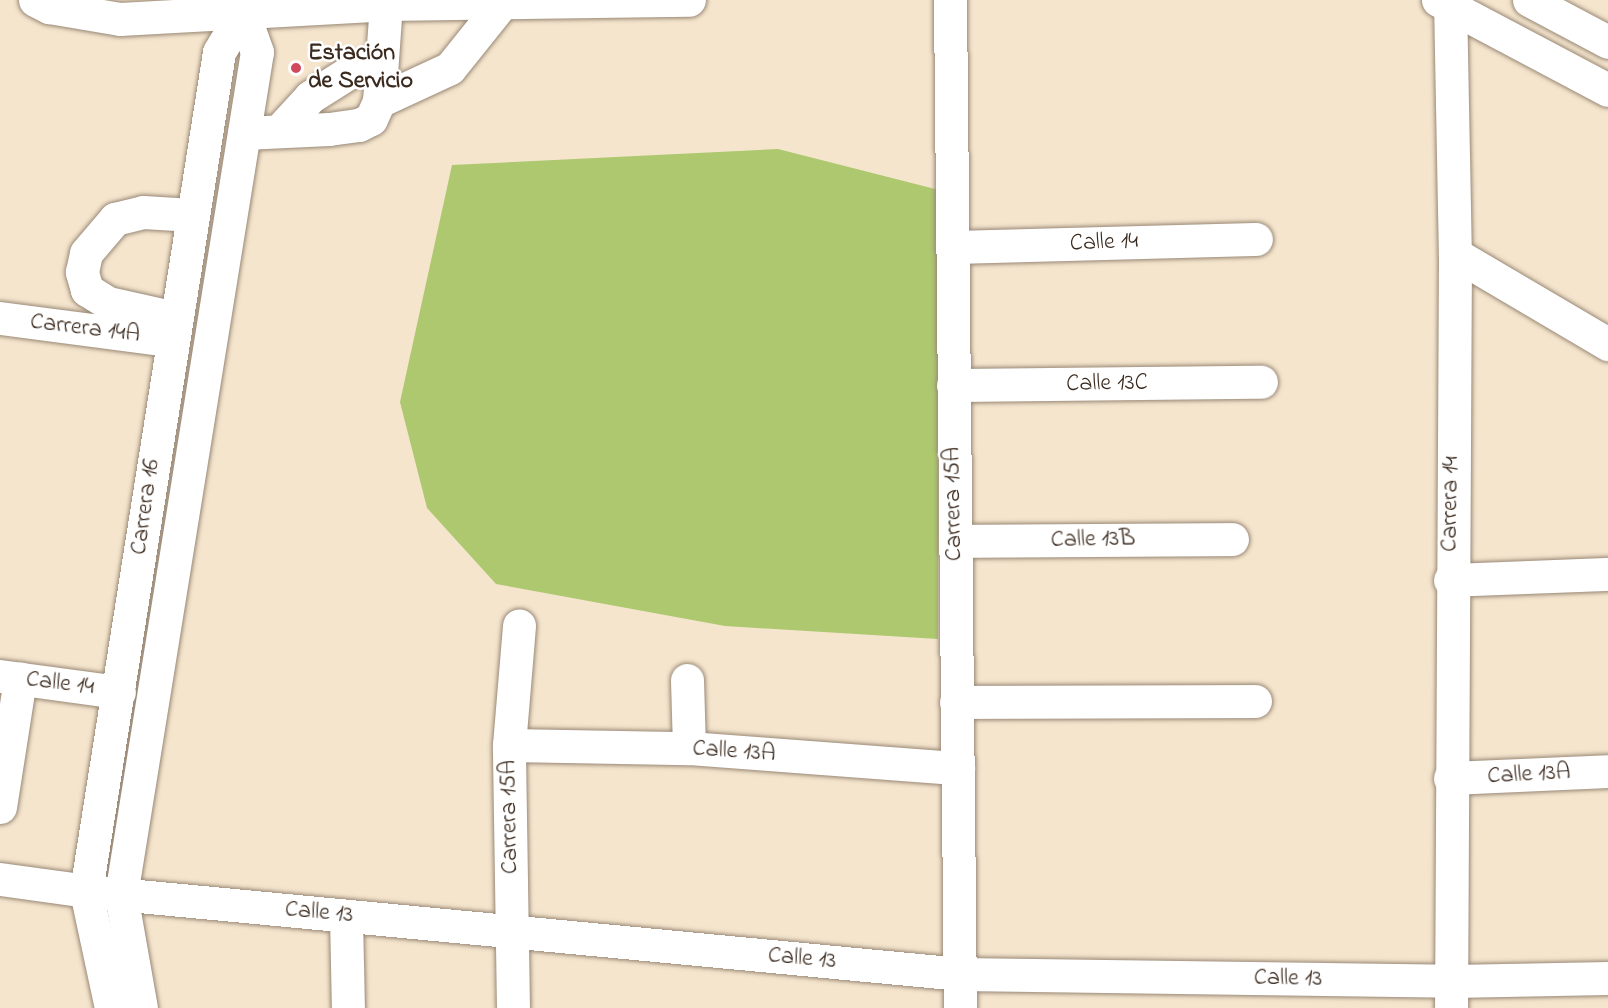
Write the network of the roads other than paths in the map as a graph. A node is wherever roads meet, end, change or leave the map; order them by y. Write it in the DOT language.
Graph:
graph roads {
  1 [pos="35,0"];
  2 [pos="689,0"];
  3 [pos="950,0"];
  4 [pos="1529,0"];
  5 [pos="1446,1"];
  6 [pos="502,3"];
  7 [pos="386,4"];
  8 [pos="244,6"];
  9 [pos="1563,7"];
  10 [pos="1608,42"];
  11 [pos="382,58"];
  12 [pos="1608,90"];
  13 [pos="379,101"];
  14 [pos="279,131"];
  15 [pos="244,133"];
  16 [pos="193,215"];
  17 [pos="1256,239"];
  18 [pos="952,247"];
  19 [pos="1455,254"];
  20 [pos="0,318"];
  21 [pos="173,329"];
  22 [pos="1608,344"];
  23 [pos="1261,382"];
  24 [pos="953,385"];
  25 [pos="1232,538"];
  26 [pos="955,541"];
  27 [pos="1608,574"];
  28 [pos="1450,580"];
  29 [pos="519,626"];
  30 [pos="10,678"];
  31 [pos="687,680"];
  32 [pos="119,692"];
  33 [pos="1255,701"];
  34 [pos="956,702"];
  35 [pos="509,745"];
  36 [pos="689,748"];
  37 [pos="958,768"];
  38 [pos="1608,771"];
  39 [pos="1450,778"];
  40 [pos="0,807"];
  41 [pos="0,879"];
  42 [pos="86,891"];
  43 [pos="121,895"];
  44 [pos="346,916"];
  45 [pos="512,932"];
  46 [pos="960,974"];
  47 [pos="1608,978"];
  48 [pos="1450,995"];
  49 [pos="111,1008"];
  50 [pos="141,1008"];
  51 [pos="348,1008"];
  52 [pos="513,1008"];
  53 [pos="960,1008"];
  1 -- 8 [label="street"];
  2 -- 6 [label="street"];
  3 -- 18 [label="street, Carrera 15A"];
  4 -- 9 [label="street"];
  5 -- 12 [label="street"];
  5 -- 19 [label="street, Carrera 14"];
  6 -- 7 [label="street"];
  6 -- 13 [label="street"];
  7 -- 8 [label="street"];
  7 -- 11 [label="street"];
  8 -- 15 [label="street, Carrera 16"];
  8 -- 16 [label="street, Carrera 16"];
  9 -- 10 [label="street"];
  11 -- 13 [label="street"];
  11 -- 14 [label="street"];
  13 -- 14 [label="street"];
  14 -- 15 [label="street"];
  15 -- 43 [label="street, Carrera 16"];
  16 -- 21 [label="street, Carrera 16"];
  16 -- 21 [label="street"];
  17 -- 18 [label="street, Calle 14"];
  18 -- 24 [label="street, Carrera 15A"];
  19 -- 22 [label="street"];
  19 -- 28 [label="street, Carrera 14"];
  20 -- 21 [label="street, Carrera 14A"];
  21 -- 32 [label="street, Carrera 16"];
  23 -- 24 [label="street, Calle 13C"];
  24 -- 26 [label="street, Carrera 15A"];
  25 -- 26 [label="street, Calle 13B"];
  26 -- 34 [label="street, Carrera 15A"];
  27 -- 28 [label="street"];
  28 -- 39 [label="street, Carrera 14"];
  29 -- 35 [label="street, Carrera 15A"];
  30 -- 32 [label="street, Calle 14"];
  30 -- 40 [label="street"];
  31 -- 36 [label="street"];
  32 -- 42 [label="street, Carrera 16"];
  33 -- 34 [label="street"];
  34 -- 37 [label="street, Carrera 15A"];
  35 -- 36 [label="street, Calle 13A"];
  35 -- 45 [label="street, Carrera 15A"];
  36 -- 37 [label="street, Calle 13A"];
  37 -- 46 [label="street, Carrera 15A"];
  38 -- 39 [label="street, Calle 13A"];
  39 -- 48 [label="street, Carrera 14"];
  41 -- 42 [label="street, Calle 13"];
  42 -- 43 [label="street, Calle 13"];
  42 -- 49 [label="street, Carrera 16"];
  43 -- 44 [label="street, Calle 13"];
  43 -- 50 [label="street, Carrera 16"];
  44 -- 45 [label="street, Calle 13"];
  44 -- 51 [label="street"];
  45 -- 46 [label="street, Calle 13"];
  45 -- 52 [label="street, Carrera 15A"];
  46 -- 48 [label="street, Calle 13"];
  46 -- 53 [label="street, Carrera 15A"];
  47 -- 48 [label="street, Calle 13"];
}
